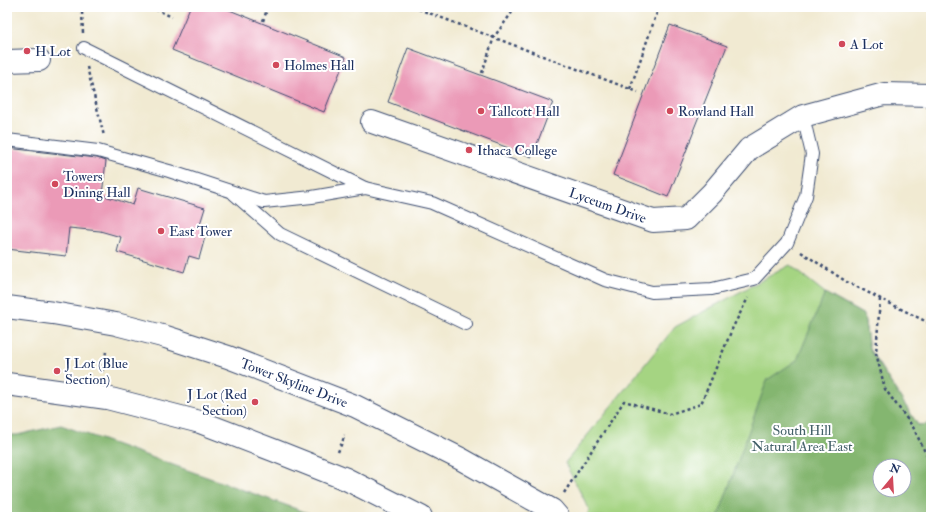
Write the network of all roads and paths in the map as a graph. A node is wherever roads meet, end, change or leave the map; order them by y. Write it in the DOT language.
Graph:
graph roads {
  1 [pos="90,7"];
  2 [pos="150,7"];
  3 [pos="268,7"];
  4 [pos="413,7"];
  5 [pos="432,7"];
  6 [pos="516,7"];
  7 [pos="659,7"];
  8 [pos="432,14"];
  9 [pos="172,17"];
  10 [pos="263,21"];
  11 [pos="494,38"];
  12 [pos="84,48"];
  13 [pos="39,60"];
  14 [pos="7,61"];
  15 [pos="482,73"];
  16 [pos="630,89"];
  17 [pos="638,92"];
  18 [pos="931,95"];
  19 [pos="802,116"];
  20 [pos="372,122"];
  21 [pos="7,140"];
  22 [pos="109,154"];
  23 [pos="365,188"];
  24 [pos="230,191"];
  25 [pos="787,243"];
  26 [pos="750,294"];
  27 [pos="880,299"];
  28 [pos="7,307"];
  29 [pos="466,324"];
  30 [pos="931,324"];
  31 [pos="106,352"];
  32 [pos="102,372"];
  33 [pos="7,384"];
  34 [pos="345,434"];
  35 [pos="337,453"];
  36 [pos="931,470"];
  37 [pos="555,514"];
  38 [pos="421,517"];
  1 -- 12 [label="path"];
  2 -- 9 [label="path"];
  3 -- 10 [label="path"];
  4 -- 8 [label="path"];
  5 -- 8 [label="path"];
  6 -- 11 [label="path"];
  7 -- 16 [label="path"];
  8 -- 11 [label="path"];
  11 -- 15 [label="path"];
  11 -- 16 [label="path"];
  12 -- 22 [label="path"];
  12 -- 23 [label="lane"];
  13 -- 14 [label="street"];
  16 -- 17 [label="path"];
  18 -- 19 [label="street, Lyceum Drive"];
  19 -- 20 [label="street, Lyceum Drive"];
  19 -- 25 [label="lane"];
  21 -- 22 [label="lane"];
  22 -- 24 [label="lane"];
  23 -- 24 [label="lane"];
  23 -- 25 [label="lane"];
  24 -- 29 [label="lane"];
  25 -- 27 [label="path"];
  26 -- 37 [label="path"];
  27 -- 30 [label="path"];
  27 -- 36 [label="path"];
  28 -- 37 [label="street, Tower Skyline Drive"];
  31 -- 32 [label="path"];
  33 -- 38 [label="street"];
  34 -- 35 [label="path"];
}
